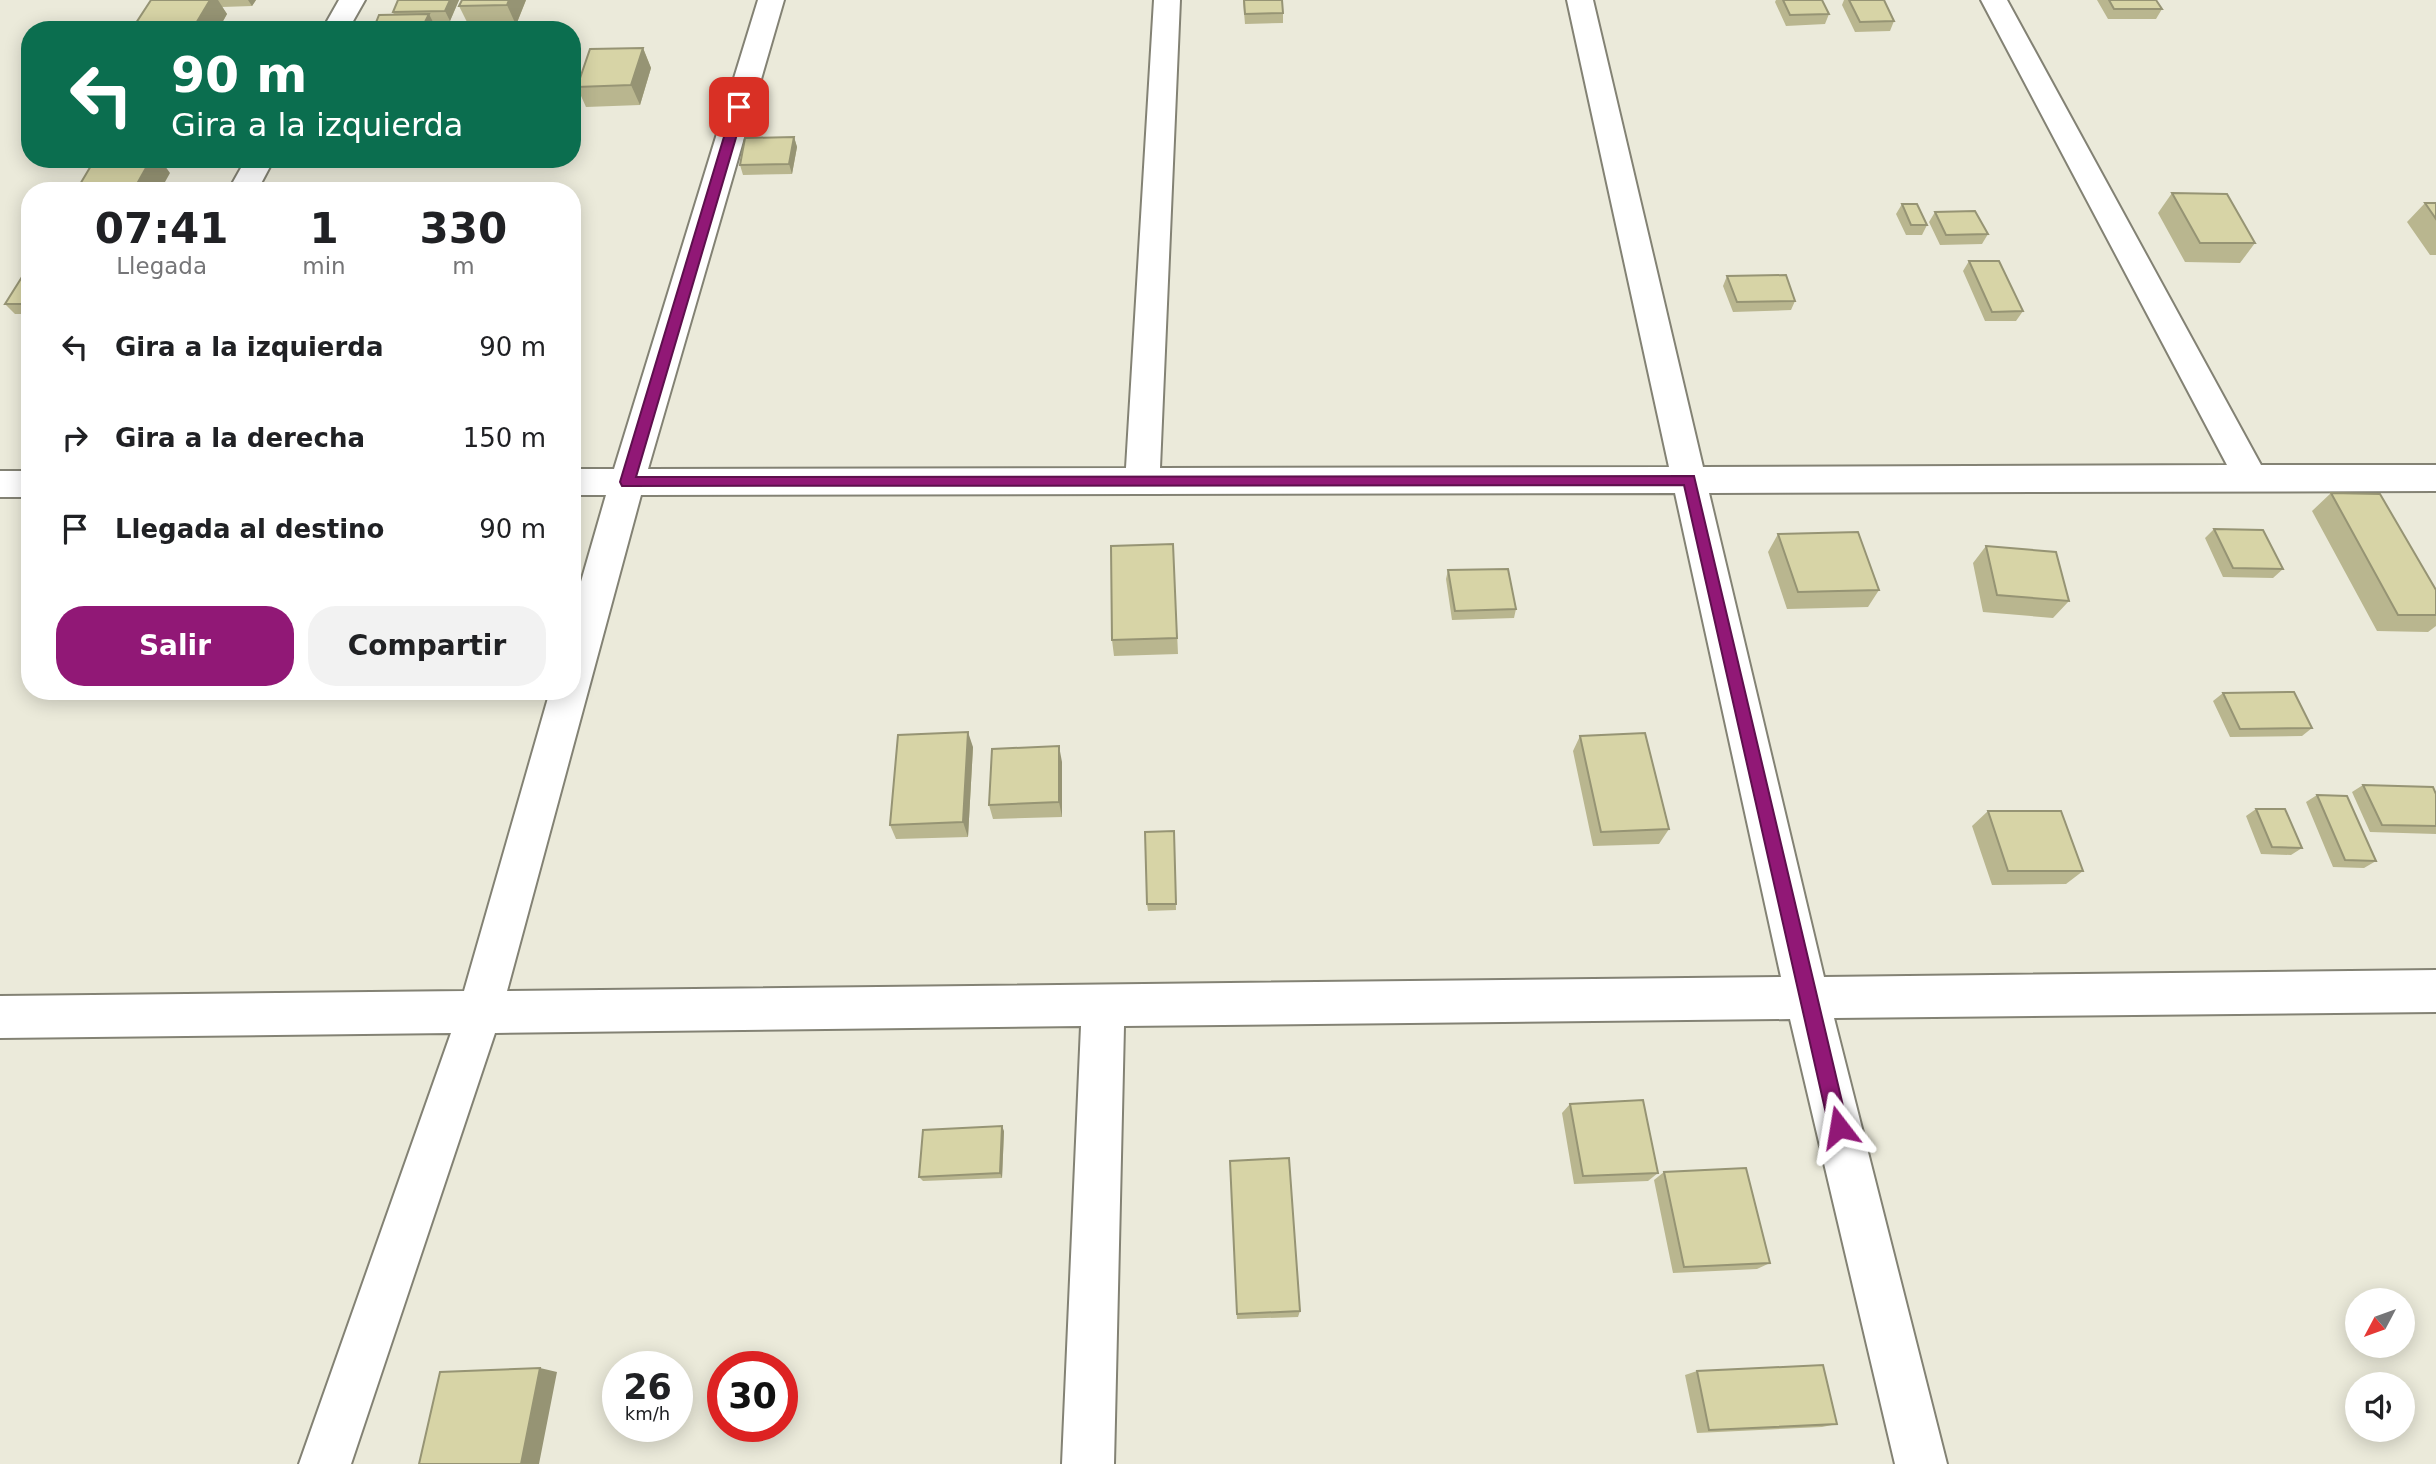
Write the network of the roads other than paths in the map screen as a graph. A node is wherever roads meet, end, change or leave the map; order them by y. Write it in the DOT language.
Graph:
graph roads {
  1 [pos="352,0"];
  2 [pos="771,0"];
  3 [pos="1167,0"];
  4 [pos="1580,0"];
  5 [pos="1994,0"];
  6 [pos="340,21"];
  7 [pos="2251,478"];
  8 [pos="2436,478"];
  9 [pos="1689,480"];
  10 [pos="1142,481"];
  11 [pos="581,482"];
  12 [pos="627,482"];
  13 [pos="0,484"];
  14 [pos="21,484"];
  15 [pos="581,647"];
  16 [pos="567,700"];
  17 [pos="2436,991"];
  18 [pos="1807,998"];
  19 [pos="1103,1005"];
  20 [pos="480,1012"];
  21 [pos="0,1017"];
  22 [pos="325,1464"];
  23 [pos="1088,1464"];
  24 [pos="1921,1464"];
  1 -- 6 [label="street"];
  2 -- 12 [label="street"];
  3 -- 10 [label="street"];
  4 -- 9 [label="street"];
  5 -- 7 [label="street"];
  7 -- 8 [label="street"];
  7 -- 9 [label="street"];
  9 -- 10 [label="street"];
  9 -- 18 [label="street"];
  10 -- 12 [label="street"];
  11 -- 12 [label="street"];
  12 -- 15 [label="street"];
  13 -- 14 [label="street"];
  16 -- 20 [label="street"];
  17 -- 18 [label="street"];
  18 -- 19 [label="street"];
  18 -- 24 [label="street"];
  19 -- 20 [label="street"];
  19 -- 23 [label="street"];
  20 -- 21 [label="street"];
  20 -- 22 [label="street"];
}
